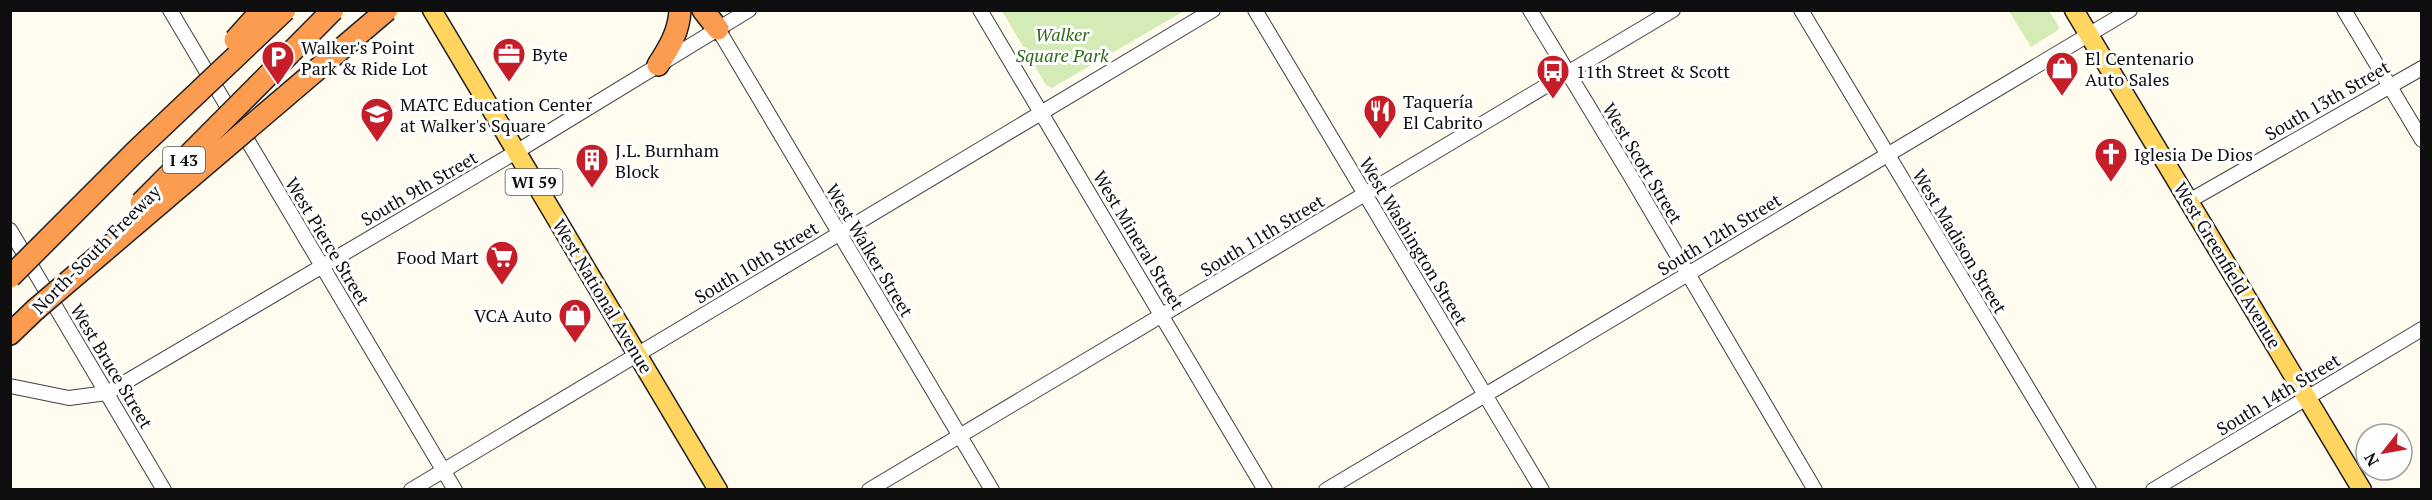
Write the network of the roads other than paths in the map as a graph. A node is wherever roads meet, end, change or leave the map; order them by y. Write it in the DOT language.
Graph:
graph roads {
  1 [pos="170,10"];
  2 [pos="262,10"];
  3 [pos="285,10"];
  4 [pos="333,10"];
  5 [pos="387,10"];
  6 [pos="432,10"];
  7 [pos="680,10"];
  8 [pos="703,10"];
  9 [pos="749,10"];
  10 [pos="980,10"];
  11 [pos="1213,10"];
  12 [pos="1255,10"];
  13 [pos="1530,10"];
  14 [pos="1672,10"];
  15 [pos="1801,10"];
  16 [pos="2074,10"];
  17 [pos="2130,10"];
  18 [pos="2344,10"];
  19 [pos="714,20"];
  20 [pos="2089,35"];
  21 [pos="658,65"];
  22 [pos="2421,68"];
  23 [pos="1567,74"];
  24 [pos="2389,86"];
  25 [pos="1041,112"];
  26 [pos="2421,140"];
  27 [pos="516,152"];
  28 [pos="135,153"];
  29 [pos="1887,155"];
  30 [pos="1364,195"];
  31 [pos="2189,201"];
  32 [pos="10,230"];
  33 [pos="839,233"];
  34 [pos="322,267"];
  35 [pos="1688,274"];
  36 [pos="10,277"];
  37 [pos="35,310"];
  38 [pos="1162,315"];
  39 [pos="2421,329"];
  40 [pos="10,334"];
  41 [pos="637,354"];
  42 [pos="10,386"];
  43 [pos="107,393"];
  44 [pos="1487,395"];
  45 [pos="2307,398"];
  46 [pos="960,436"];
  47 [pos="443,470"];
  48 [pos="164,489"];
  49 [pos="411,489"];
  50 [pos="455,489"];
  51 [pos="718,489"];
  52 [pos="869,489"];
  53 [pos="992,489"];
  54 [pos="1265,489"];
  55 [pos="1326,489"];
  56 [pos="1542,489"];
  57 [pos="1815,489"];
  58 [pos="2089,489"];
  59 [pos="2153,489"];
  60 [pos="2362,489"];
  1 -- 34 [label="street, West Pierce Street"];
  2 -- 28 [label="highway, bridge"];
  3 -- 28 [label="highway, I 43, bridge"];
  4 -- 37 [label="highway, North-South Freeway / I 43, bridge"];
  5 -- 37 [label="highway, bridge"];
  6 -- 27 [label="main road, West National Avenue / WI 59"];
  7 -- 21 [label="highway"];
  8 -- 19 [label="highway"];
  9 -- 19 [label="street, South 9th Street"];
  10 -- 25 [label="street, West Mineral Street"];
  11 -- 25 [label="street, South 10th Street"];
  12 -- 30 [label="street, West Washington Street"];
  13 -- 23 [label="street, West Scott Street"];
  14 -- 23 [label="street, South 11th Street"];
  15 -- 29 [label="street, West Madison Street"];
  16 -- 20 [label="main road, West Greenfield Avenue"];
  17 -- 20 [label="street, South 12th Street"];
  18 -- 24 [label="street"];
  19 -- 21 [label="street, South 9th Street"];
  19 -- 33 [label="street, West Walker Street"];
  20 -- 29 [label="street, South 12th Street"];
  20 -- 31 [label="main road, West Greenfield Avenue"];
  21 -- 27 [label="street, South 9th Street"];
  22 -- 24 [label="street, South 13th Street"];
  23 -- 30 [label="street, South 11th Street"];
  23 -- 35 [label="street, West Scott Street"];
  24 -- 26 [label="street"];
  24 -- 31 [label="street, South 13th Street"];
  25 -- 33 [label="street, South 10th Street"];
  25 -- 38 [label="street, West Mineral Street"];
  27 -- 34 [label="street, South 9th Street"];
  27 -- 41 [label="main road, West National Avenue / WI 59"];
  28 -- 36 [label="highway, I 43, bridge"];
  29 -- 35 [label="street, South 12th Street"];
  29 -- 58 [label="street, West Madison Street"];
  30 -- 38 [label="street, South 11th Street"];
  30 -- 44 [label="street, West Washington Street"];
  31 -- 45 [label="main road, West Greenfield Avenue"];
  32 -- 43 [label="street, West Bruce Street"];
  33 -- 41 [label="street, South 10th Street"];
  33 -- 46 [label="street, West Walker Street"];
  34 -- 43 [label="street, South 9th Street"];
  34 -- 47 [label="street, West Pierce Street"];
  35 -- 44 [label="street, South 12th Street"];
  35 -- 57 [label="street, West Scott Street"];
  37 -- 40 [label="highway, North-South Freeway / I 43"];
  38 -- 46 [label="street, South 11th Street"];
  38 -- 54 [label="street, West Mineral Street"];
  39 -- 45 [label="street, South 14th Street"];
  41 -- 47 [label="street, South 10th Street"];
  41 -- 51 [label="main road, West National Avenue / WI 59"];
  42 -- 43 [label="street"];
  43 -- 48 [label="street, West Bruce Street"];
  44 -- 55 [label="street, South 12th Street"];
  44 -- 56 [label="street, West Washington Street"];
  45 -- 59 [label="street, South 14th Street"];
  45 -- 60 [label="main road, West Greenfield Avenue"];
  46 -- 52 [label="street, South 11th Street"];
  46 -- 53 [label="street, West Walker Street"];
  47 -- 49 [label="street, South 10th Street"];
  47 -- 50 [label="street, West Pierce Street"];
}
